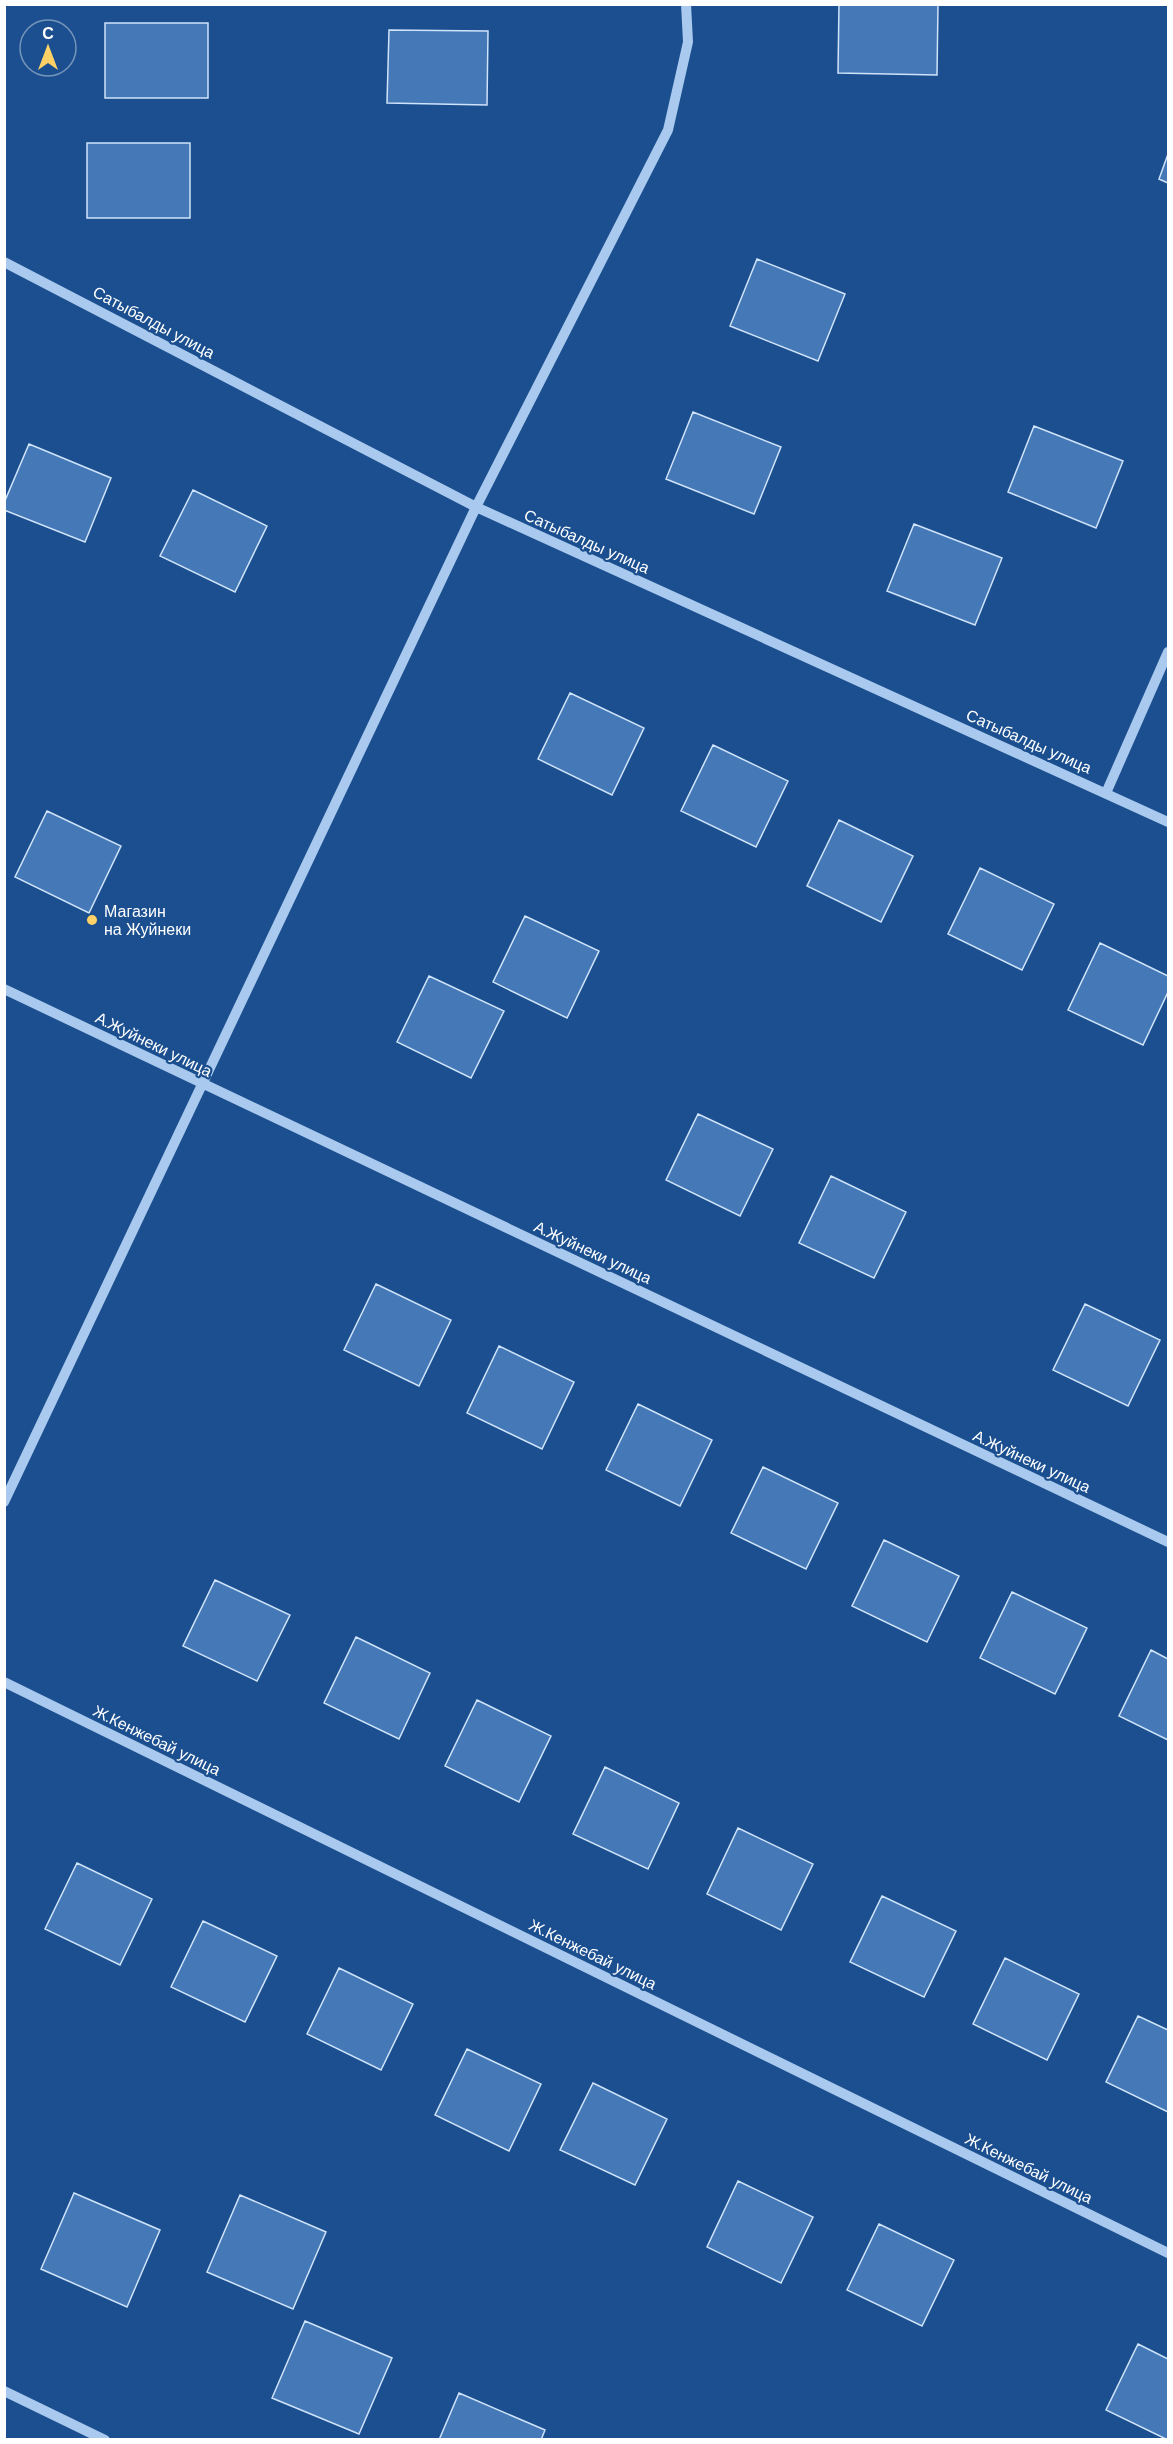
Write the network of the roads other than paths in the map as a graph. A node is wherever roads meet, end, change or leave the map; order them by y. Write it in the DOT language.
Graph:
graph roads {
  1 [pos="686,4"];
  2 [pos="4,262"];
  3 [pos="476,507"];
  4 [pos="1168,652"];
  5 [pos="1106,793"];
  6 [pos="1168,822"];
  7 [pos="4,989"];
  8 [pos="203,1084"];
  9 [pos="4,1502"];
  10 [pos="1168,1542"];
  11 [pos="4,1682"];
  12 [pos="1168,2253"];
  13 [pos="4,2391"];
  14 [pos="105,2439"];
  1 -- 3 [label="street"];
  2 -- 3 [label="street, Сатыбалды улица"];
  3 -- 5 [label="street, Сатыбалды улица"];
  3 -- 8 [label="street"];
  4 -- 5 [label="street"];
  5 -- 6 [label="street, Сатыбалды улица"];
  7 -- 8 [label="street, А.Жуйнеки улица"];
  8 -- 9 [label="street"];
  8 -- 10 [label="street, А.Жуйнеки улица"];
  11 -- 12 [label="street, Ж.Кенжебай улица"];
  13 -- 14 [label="street"];
}
